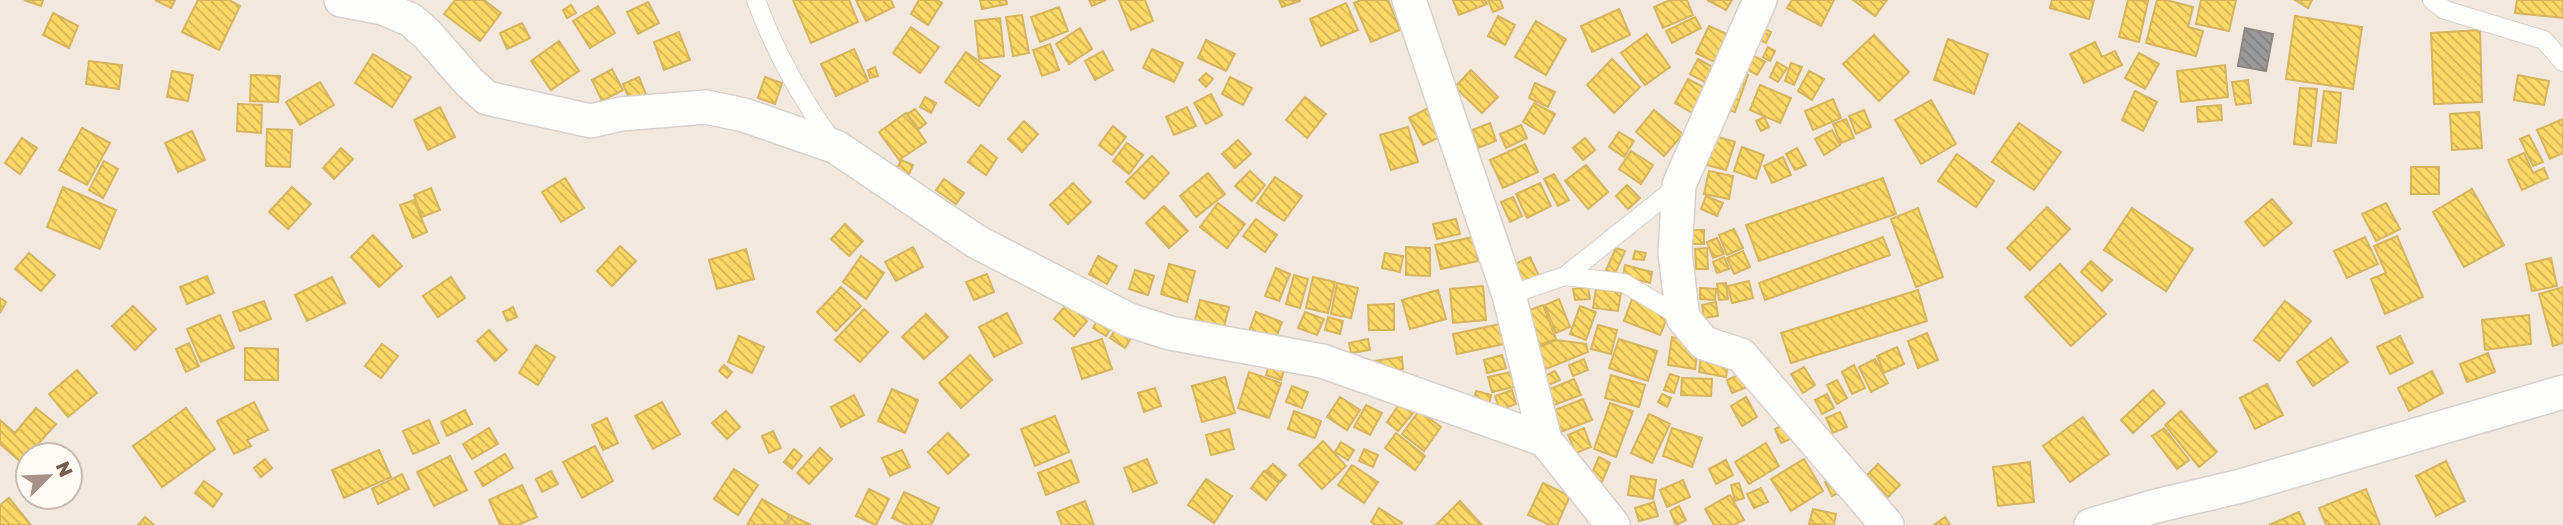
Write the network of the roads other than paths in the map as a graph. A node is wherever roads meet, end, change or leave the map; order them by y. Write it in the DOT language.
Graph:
graph roads {
  1 [pos="341,0"];
  2 [pos="756,0"];
  3 [pos="1409,0"];
  4 [pos="1760,0"];
  5 [pos="2432,0"];
  6 [pos="2563,62"];
  7 [pos="836,147"];
  8 [pos="1679,185"];
  9 [pos="1565,276"];
  10 [pos="1509,295"];
  11 [pos="1683,318"];
  12 [pos="2563,392"];
  13 [pos="1545,440"];
  14 [pos="1613,525"];
  15 [pos="1887,525"];
  16 [pos="2091,525"];
  1 -- 7 [label="street"];
  2 -- 7 [label="lane"];
  3 -- 10 [label="street"];
  4 -- 8 [label="street"];
  5 -- 6 [label="lane"];
  7 -- 13 [label="street"];
  8 -- 9 [label="lane"];
  8 -- 11 [label="street"];
  9 -- 10 [label="lane"];
  9 -- 11 [label="lane"];
  10 -- 13 [label="street"];
  11 -- 15 [label="street"];
  12 -- 16 [label="street"];
  13 -- 14 [label="street"];
}
